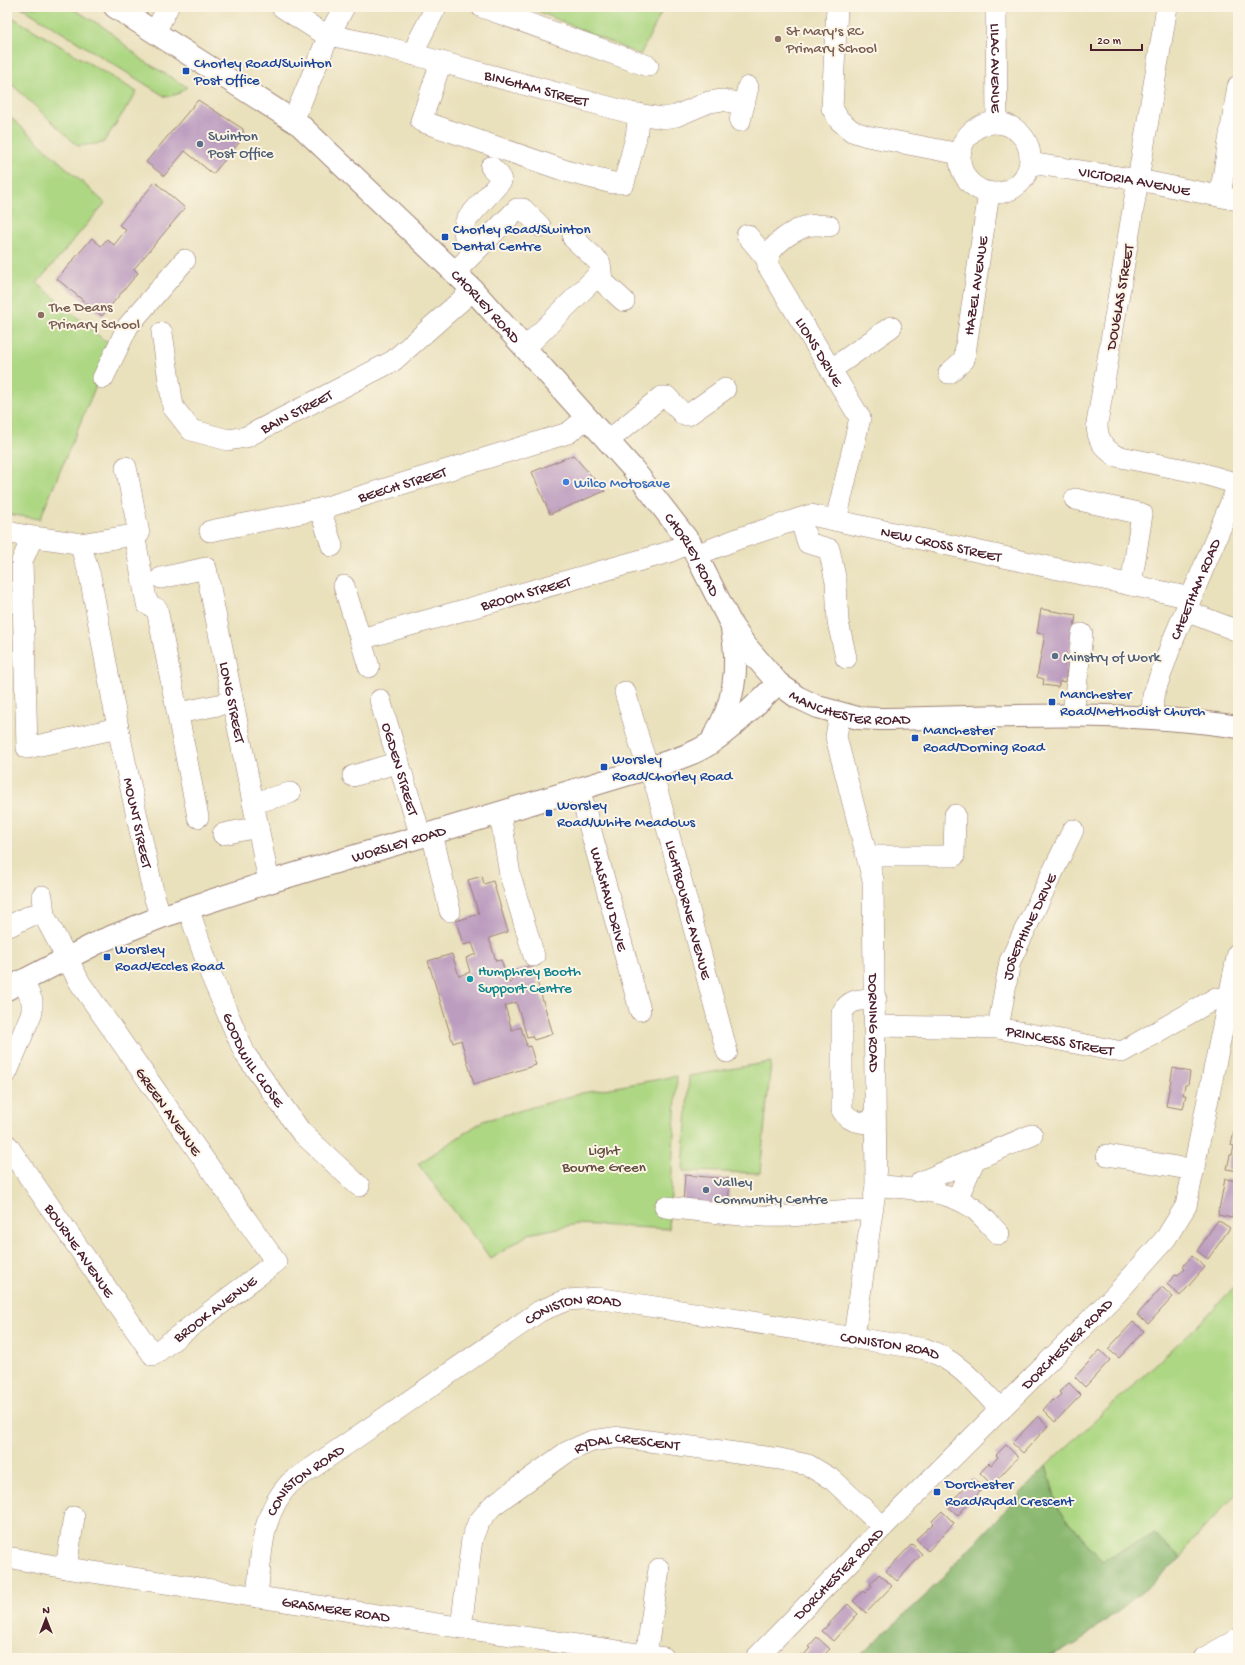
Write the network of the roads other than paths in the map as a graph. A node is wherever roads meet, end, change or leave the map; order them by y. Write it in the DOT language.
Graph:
graph roads {
  1 [pos="115,7"];
  2 [pos="168,7"];
  3 [pos="282,7"];
  4 [pos="344,7"];
  5 [pos="436,7"];
  6 [pos="482,7"];
  7 [pos="838,7"];
  8 [pos="1167,7"];
  9 [pos="996,13"];
  10 [pos="155,32"];
  11 [pos="329,35"];
  12 [pos="415,55"];
  13 [pos="441,62"];
  14 [pos="648,66"];
  15 [pos="1238,86"];
  16 [pos="744,104"];
  17 [pos="639,114"];
  18 [pos="293,121"];
  19 [pos="997,123"];
  20 [pos="960,154"];
  21 [pos="1030,163"];
  22 [pos="491,167"];
  23 [pos="1139,180"];
  24 [pos="989,193"];
  25 [pos="1229,198"];
  26 [pos="540,226"];
  27 [pos="829,226"];
  28 [pos="747,235"];
  29 [pos="573,238"];
  30 [pos="473,252"];
  31 [pos="767,259"];
  32 [pos="185,260"];
  33 [pos="455,272"];
  34 [pos="600,273"];
  35 [pos="473,290"];
  36 [pos="624,301"];
  37 [pos="891,327"];
  38 [pos="162,333"];
  39 [pos="525,348"];
  40 [pos="832,369"];
  41 [pos="949,373"];
  42 [pos="103,378"];
  43 [pos="725,389"];
  44 [pos="586,418"];
  45 [pos="608,441"];
  46 [pos="126,468"];
  47 [pos="1238,485"];
  48 [pos="1075,499"];
  49 [pos="320,509"];
  50 [pos="800,519"];
  51 [pos="836,520"];
  52 [pos="210,531"];
  53 [pos="7,532"];
  54 [pos="134,534"];
  55 [pos="32,538"];
  56 [pos="80,544"];
  57 [pos="332,546"];
  58 [pos="693,549"];
  59 [pos="161,578"];
  60 [pos="1131,585"];
  61 [pos="344,586"];
  62 [pos="1188,604"];
  63 [pos="732,626"];
  64 [pos="1238,631"];
  65 [pos="1082,634"];
  66 [pos="361,639"];
  67 [pos="846,658"];
  68 [pos="369,667"];
  69 [pos="778,683"];
  70 [pos="625,692"];
  71 [pos="380,700"];
  72 [pos="233,702"];
  73 [pos="178,713"];
  74 [pos="840,713"];
  75 [pos="1073,715"];
  76 [pos="1152,717"];
  77 [pos="1238,727"];
  78 [pos="118,728"];
  79 [pos="709,744"];
  80 [pos="399,762"];
  81 [pos="649,768"];
  82 [pos="354,776"];
  83 [pos="579,788"];
  84 [pos="290,793"];
  85 [pos="253,803"];
  86 [pos="500,813"];
  87 [pos="955,815"];
  88 [pos="198,816"];
  89 [pos="258,827"];
  90 [pos="1073,830"];
  91 [pos="223,834"];
  92 [pos="427,835"];
  93 [pos="868,856"];
  94 [pos="268,882"];
  95 [pos="188,908"];
  96 [pos="450,911"];
  97 [pos="161,917"];
  98 [pos="9,926"];
  99 [pos="1238,953"];
  100 [pos="534,956"];
  101 [pos="67,958"];
  102 [pos="15,985"];
  103 [pos="876,999"];
  104 [pos="1228,1000"];
  105 [pos="640,1010"];
  106 [pos="876,1026"];
  107 [pos="998,1028"];
  108 [pos="727,1052"];
  109 [pos="7,1072"];
  110 [pos="875,1124"];
  111 [pos="1032,1135"];
  112 [pos="7,1146"];
  113 [pos="1107,1155"];
  114 [pos="974,1161"];
  115 [pos="1194,1170"];
  116 [pos="876,1185"];
  117 [pos="359,1186"];
  118 [pos="919,1191"];
  119 [pos="957,1199"];
  120 [pos="665,1207"];
  121 [pos="872,1211"];
  122 [pos="999,1234"];
  123 [pos="276,1262"];
  124 [pos="854,1336"];
  125 [pos="153,1355"];
  126 [pos="1001,1410"];
  127 [pos="74,1517"];
  128 [pos="883,1527"];
  129 [pos="7,1557"];
  130 [pos="66,1568"];
  131 [pos="659,1569"];
  132 [pos="257,1597"];
  133 [pos="461,1628"];
  134 [pos="1238,1639"];
  135 [pos="655,1657"];
  136 [pos="756,1658"];
  137 [pos="1204,1658"];
  1 -- 10 [label="main road, CHORLEY ROAD"];
  2 -- 10 [label="street"];
  3 -- 11 [label="street, BINGHAM STREET"];
  4 -- 11 [label="street"];
  5 -- 12 [label="street"];
  6 -- 14 [label="street"];
  7 -- 20 [label="street"];
  8 -- 23 [label="street, DOUGLAS STREET"];
  9 -- 19 [label="street, LILAC AVENUE"];
  10 -- 18 [label="main road, CHORLEY ROAD"];
  11 -- 12 [label="street, BINGHAM STREET"];
  11 -- 18 [label="street"];
  12 -- 13 [label="street, BINGHAM STREET"];
  13 -- 17 [label="street, BINGHAM STREET"];
  13 -- 17 [label="street"];
  15 -- 25 [label="street"];
  16 -- 17 [label="street, BINGHAM STREET"];
  18 -- 33 [label="main road, CHORLEY ROAD"];
  19 -- 20 [label="street"];
  19 -- 21 [label="street"];
  20 -- 24 [label="street"];
  21 -- 23 [label="street, VICTORIA AVENUE"];
  21 -- 24 [label="street"];
  22 -- 30 [label="street"];
  23 -- 25 [label="street, VICTORIA AVENUE"];
  23 -- 47 [label="street, DOUGLAS STREET"];
  24 -- 41 [label="street, HAZEL AVENUE"];
  26 -- 30 [label="street"];
  27 -- 31 [label="street"];
  28 -- 31 [label="street, LIONS DRIVE"];
  29 -- 34 [label="street"];
  30 -- 33 [label="street"];
  31 -- 40 [label="street, LIONS DRIVE"];
  32 -- 42 [label="street"];
  33 -- 35 [label="main road, CHORLEY ROAD"];
  34 -- 36 [label="street"];
  34 -- 39 [label="street"];
  35 -- 38 [label="street, BAIN STREET"];
  35 -- 39 [label="main road, CHORLEY ROAD"];
  37 -- 40 [label="street"];
  39 -- 44 [label="main road, CHORLEY ROAD"];
  40 -- 51 [label="street, LIONS DRIVE"];
  43 -- 45 [label="street"];
  44 -- 45 [label="main road, CHORLEY ROAD"];
  44 -- 49 [label="street, BEECH STREET"];
  45 -- 58 [label="main road, CHORLEY ROAD"];
  46 -- 54 [label="street"];
  47 -- 62 [label="street, CHEETHAM ROAD"];
  48 -- 60 [label="street"];
  49 -- 52 [label="street, BEECH STREET"];
  49 -- 57 [label="street"];
  50 -- 51 [label="street, NEW CROSS STREET"];
  50 -- 58 [label="street, NEW CROSS STREET"];
  50 -- 67 [label="street"];
  51 -- 60 [label="street, NEW CROSS STREET"];
  53 -- 55 [label="street"];
  54 -- 56 [label="street"];
  54 -- 73 [label="street"];
  55 -- 56 [label="street"];
  55 -- 78 [label="street"];
  56 -- 78 [label="street, MOUNT STREET"];
  58 -- 63 [label="main road, CHORLEY ROAD"];
  58 -- 66 [label="street, BROOM STREET"];
  59 -- 72 [label="street, LONG STREET"];
  60 -- 62 [label="street, NEW CROSS STREET"];
  61 -- 66 [label="street"];
  62 -- 64 [label="street, NEW CROSS STREET"];
  62 -- 76 [label="street, CHEETHAM ROAD"];
  63 -- 69 [label="main road, CHORLEY ROAD"];
  63 -- 79 [label="main road"];
  65 -- 75 [label="street"];
  66 -- 68 [label="street"];
  69 -- 74 [label="main road, MANCHESTER ROAD"];
  69 -- 79 [label="main road, WORSLEY ROAD"];
  70 -- 81 [label="street, LIGHTBOURNE AVENUE"];
  71 -- 80 [label="street, OGDEN STREET"];
  72 -- 73 [label="street"];
  72 -- 85 [label="street, LONG STREET"];
  73 -- 88 [label="street"];
  74 -- 75 [label="main road, MANCHESTER ROAD"];
  74 -- 93 [label="street, DORNING ROAD"];
  75 -- 76 [label="main road, MANCHESTER ROAD"];
  76 -- 77 [label="main road, MANCHESTER ROAD"];
  78 -- 97 [label="street, MOUNT STREET"];
  79 -- 81 [label="main road, WORSLEY ROAD"];
  80 -- 82 [label="street"];
  80 -- 92 [label="street, OGDEN STREET"];
  81 -- 83 [label="main road, WORSLEY ROAD"];
  81 -- 108 [label="street, LIGHTBOURNE AVENUE"];
  83 -- 86 [label="main road, WORSLEY ROAD"];
  83 -- 105 [label="street, WALSHAW DRIVE"];
  84 -- 85 [label="street"];
  85 -- 89 [label="street, LONG STREET"];
  86 -- 92 [label="main road, WORSLEY ROAD"];
  86 -- 100 [label="street"];
  87 -- 93 [label="street"];
  89 -- 91 [label="street"];
  89 -- 94 [label="street, LONG STREET"];
  90 -- 107 [label="street, JOSEPHINE DRIVE"];
  92 -- 94 [label="main road, WORSLEY ROAD"];
  92 -- 96 [label="street, OGDEN STREET"];
  93 -- 103 [label="street, DORNING ROAD"];
  94 -- 95 [label="main road, WORSLEY ROAD"];
  95 -- 97 [label="main road, WORSLEY ROAD"];
  95 -- 117 [label="street, GOODWILL CLOSE"];
  97 -- 101 [label="main road, WORSLEY ROAD"];
  98 -- 101 [label="street, GREEN AVENUE"];
  99 -- 104 [label="street, DORCHESTER ROAD"];
  101 -- 102 [label="main road, WORSLEY ROAD"];
  101 -- 123 [label="street, GREEN AVENUE"];
  102 -- 109 [label="street"];
  103 -- 106 [label="street, DORNING ROAD"];
  103 -- 110 [label="street"];
  104 -- 107 [label="street, PRINCESS STREET"];
  104 -- 115 [label="street, DORCHESTER ROAD"];
  106 -- 107 [label="street, PRINCESS STREET"];
  106 -- 110 [label="street, DORNING ROAD"];
  110 -- 116 [label="street, DORNING ROAD"];
  111 -- 114 [label="street"];
  112 -- 125 [label="street, BOURNE AVENUE"];
  113 -- 115 [label="street"];
  114 -- 118 [label="street"];
  114 -- 119 [label="street"];
  115 -- 126 [label="street, DORCHESTER ROAD"];
  116 -- 118 [label="street"];
  116 -- 121 [label="street, DORNING ROAD"];
  118 -- 119 [label="street"];
  119 -- 122 [label="street"];
  120 -- 121 [label="street"];
  121 -- 124 [label="street, DORNING ROAD"];
  123 -- 125 [label="street, BROOK AVENUE"];
  124 -- 126 [label="street, CONISTON ROAD"];
  124 -- 132 [label="street, CONISTON ROAD"];
  126 -- 128 [label="street, DORCHESTER ROAD"];
  127 -- 130 [label="street"];
  128 -- 133 [label="street, RYDAL CRESCENT"];
  128 -- 136 [label="street, DORCHESTER ROAD"];
  129 -- 130 [label="street, GRASMERE ROAD"];
  130 -- 132 [label="street, GRASMERE ROAD"];
  131 -- 135 [label="street"];
  132 -- 133 [label="street, GRASMERE ROAD"];
  133 -- 135 [label="street, GRASMERE ROAD"];
  134 -- 137 [label="street"];
}
